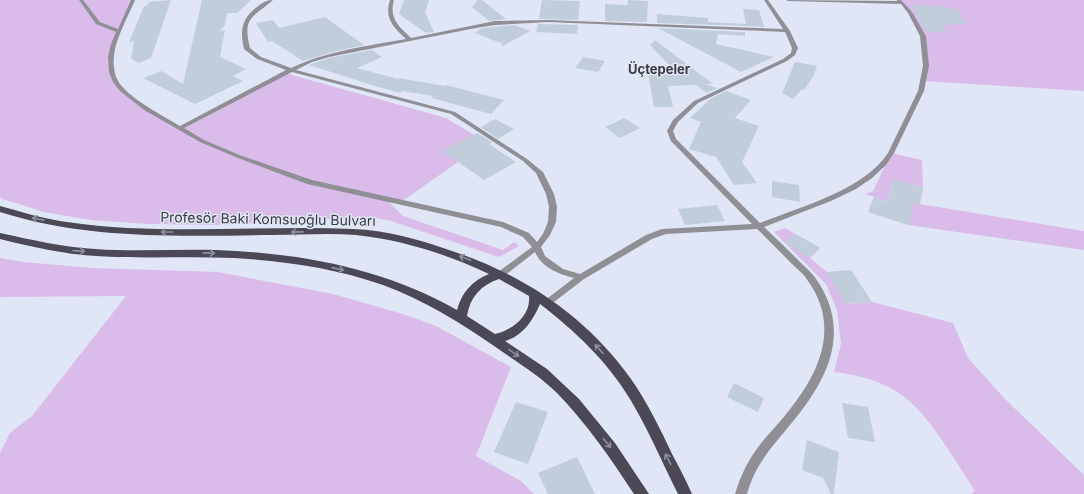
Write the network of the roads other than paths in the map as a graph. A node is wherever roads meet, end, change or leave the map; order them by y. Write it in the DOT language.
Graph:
graph roads {
  1 [pos="81,0"];
  2 [pos="133,0"];
  3 [pos="271,0"];
  4 [pos="392,0"];
  5 [pos="766,0"];
  6 [pos="788,0"];
  7 [pos="900,2"];
  8 [pos="787,31"];
  9 [pos="120,32"];
  10 [pos="410,40"];
  11 [pos="291,70"];
  12 [pos="180,128"];
  13 [pos="0,209"];
  14 [pos="759,226"];
  15 [pos="0,236"];
  16 [pos="537,247"];
  17 [pos="501,274"];
  18 [pos="581,277"];
  19 [pos="534,294"];
  20 [pos="547,303"];
  21 [pos="461,318"];
  22 [pos="494,339"];
  23 [pos="642,494"];
  24 [pos="685,494"];
  25 [pos="741,494"];
  1 -- 9 [label="street"];
  2 -- 9 [label="street"];
  3 -- 11 [label="street"];
  4 -- 10 [label="street"];
  5 -- 8 [label="street"];
  6 -- 7 [label="street"];
  7 -- 14 [label="street"];
  8 -- 10 [label="street"];
  8 -- 14 [label="street"];
  9 -- 12 [label="street"];
  10 -- 11 [label="street"];
  11 -- 12 [label="street"];
  11 -- 16 [label="street"];
  12 -- 16 [label="street"];
  17 -- 13 [label="main road, Profesör Baki Komsuoğlu Bulvarı, one-way"];
  14 -- 18 [label="street"];
  14 -- 25 [label="street"];
  15 -- 21 [label="main road, one-way"];
  16 -- 17 [label="street"];
  16 -- 18 [label="street"];
  17 -- 19 [label="main road, Profesör Baki Komsuoğlu Bulvarı"];
  17 -- 21 [label="main road"];
  18 -- 20 [label="street"];
  19 -- 20 [label="main road, Profesör Baki Komsuoğlu Bulvarı"];
  19 -- 22 [label="main road"];
  24 -- 20 [label="main road, Profesör Baki Komsuoğlu Bulvarı, one-way"];
  21 -- 22 [label="main road"];
  22 -- 23 [label="main road, one-way"];
}
